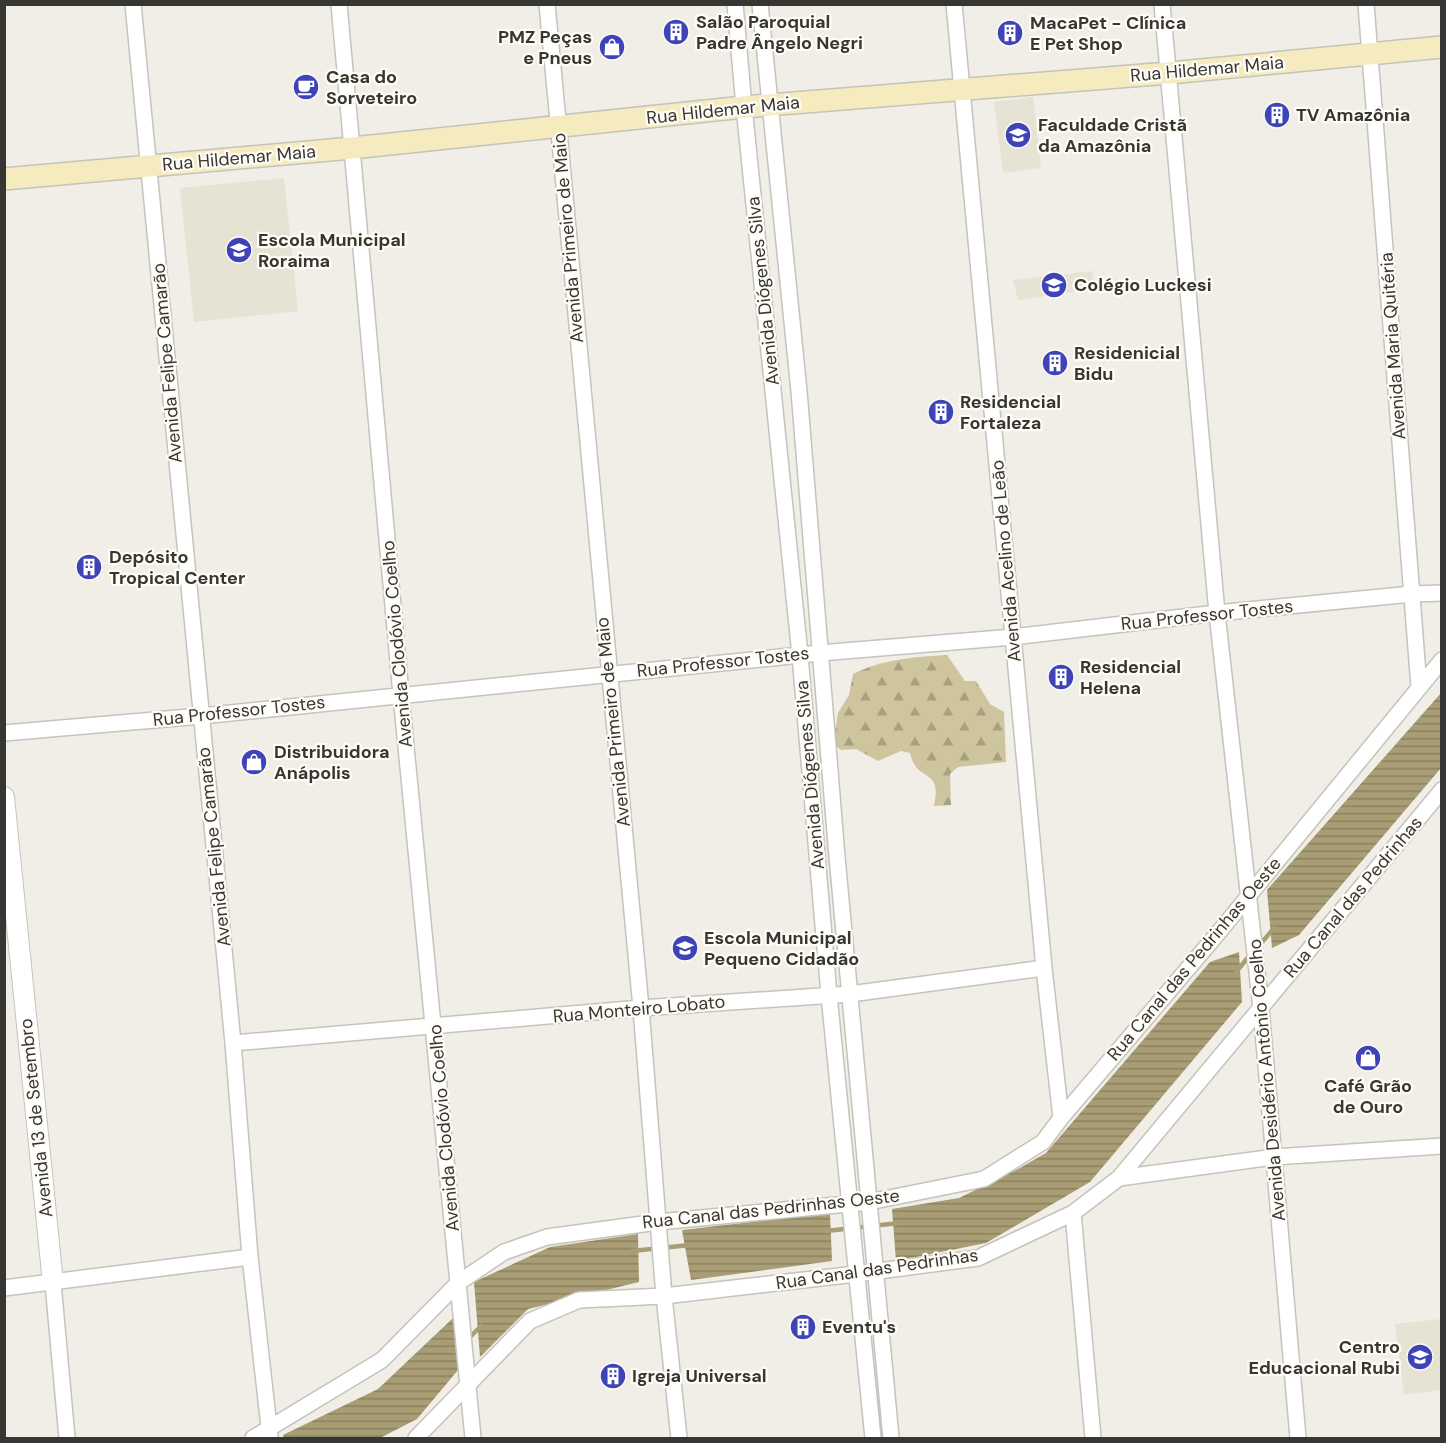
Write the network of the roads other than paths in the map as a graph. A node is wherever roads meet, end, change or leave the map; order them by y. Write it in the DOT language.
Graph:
graph roads {
  1 [pos="133,4"];
  2 [pos="339,4"];
  3 [pos="547,4"];
  4 [pos="735,4"];
  5 [pos="760,4"];
  6 [pos="954,4"];
  7 [pos="1162,4"];
  8 [pos="1366,4"];
  9 [pos="1442,47"];
  10 [pos="1371,54"];
  11 [pos="1169,73"];
  12 [pos="962,89"];
  13 [pos="770,105"];
  14 [pos="744,107"];
  15 [pos="558,126"];
  16 [pos="352,148"];
  17 [pos="149,167"];
  18 [pos="4,179"];
  19 [pos="799,391"];
  20 [pos="774,394"];
  21 [pos="1442,593"];
  22 [pos="1412,594"];
  23 [pos="1216,613"];
  24 [pos="1013,637"];
  25 [pos="820,653"];
  26 [pos="800,655"];
  27 [pos="1442,660"];
  28 [pos="608,674"];
  29 [pos="1419,687"];
  30 [pos="401,695"];
  31 [pos="201,716"];
  32 [pos="4,733"];
  33 [pos="1442,790"];
  34 [pos="4,797"];
  35 [pos="1249,895"];
  36 [pos="1044,968"];
  37 [pos="850,994"];
  38 [pos="829,995"];
  39 [pos="641,1008"];
  40 [pos="1261,1008"];
  41 [pos="434,1026"];
  42 [pos="233,1043"];
  43 [pos="1061,1118"];
  44 [pos="1442,1146"];
  45 [pos="1274,1157"];
  46 [pos="1119,1178"];
  47 [pos="869,1209"];
  48 [pos="850,1211"];
  49 [pos="1072,1213"];
  50 [pos="658,1228"];
  51 [pos="250,1257"];
  52 [pos="874,1272"];
  53 [pos="856,1274"];
  54 [pos="53,1283"];
  55 [pos="4,1288"];
  56 [pos="459,1289"];
  57 [pos="664,1296"];
  58 [pos="468,1386"];
  59 [pos="269,1434"];
  60 [pos="67,1438"];
  61 [pos="253,1438"];
  62 [pos="416,1438"];
  63 [pos="473,1438"];
  64 [pos="679,1438"];
  65 [pos="873,1438"];
  66 [pos="891,1438"];
  67 [pos="1093,1438"];
  68 [pos="1298,1438"];
  1 -- 17 [label="street, Avenida Felipe Camarão"];
  2 -- 16 [label="street, Avenida Clodóvio Coelho"];
  3 -- 15 [label="street, Avenida Primeiro de Maio"];
  4 -- 14 [label="street, Avenida Diógenes Silva"];
  5 -- 13 [label="street, Avenida Diógenes Silva"];
  6 -- 12 [label="street, Avenida Acelino de Leão"];
  7 -- 11 [label="street, Avenida Desidério Antônio Coelho"];
  8 -- 10 [label="street, Avenida Maria Quitéria"];
  9 -- 10 [label="main road, Rua Hildemar Maia"];
  10 -- 11 [label="main road, Rua Hildemar Maia"];
  10 -- 22 [label="street, Avenida Maria Quitéria"];
  11 -- 12 [label="main road, Rua Hildemar Maia"];
  11 -- 23 [label="street, Avenida Desidério Antônio Coelho"];
  12 -- 13 [label="main road, Rua Hildemar Maia"];
  12 -- 24 [label="street, Avenida Acelino de Leão"];
  13 -- 14 [label="main road, Rua Hildemar Maia"];
  13 -- 19 [label="street, Avenida Diógenes Silva"];
  14 -- 15 [label="main road, Rua Hildemar Maia"];
  14 -- 20 [label="street, Avenida Diógenes Silva"];
  15 -- 16 [label="main road, Rua Hildemar Maia"];
  15 -- 28 [label="street, Avenida Primeiro de Maio"];
  16 -- 17 [label="main road, Rua Hildemar Maia"];
  16 -- 30 [label="street, Avenida Clodóvio Coelho"];
  17 -- 18 [label="main road, Rua Hildemar Maia"];
  17 -- 31 [label="street, Avenida Felipe Camarão"];
  19 -- 20 [label="street"];
  19 -- 25 [label="street, Avenida Diógenes Silva"];
  20 -- 26 [label="street, Avenida Diógenes Silva"];
  21 -- 22 [label="street, Rua Professor Tostes"];
  22 -- 23 [label="street, Rua Professor Tostes"];
  22 -- 29 [label="street, Avenida Maria Quitéria"];
  23 -- 24 [label="street, Rua Professor Tostes"];
  23 -- 35 [label="street, Avenida Desidério Antônio Coelho"];
  24 -- 25 [label="street, Rua Professor Tostes"];
  24 -- 36 [label="street, Avenida Acelino de Leão"];
  25 -- 26 [label="street, Rua Professor Tostes"];
  25 -- 37 [label="street, Avenida Diógenes Silva"];
  26 -- 28 [label="street, Rua Professor Tostes"];
  26 -- 38 [label="street, Avenida Diógenes Silva"];
  27 -- 29 [label="street, Rua Canal das Pedrinhas Oeste"];
  28 -- 30 [label="street, Rua Professor Tostes"];
  28 -- 39 [label="street, Avenida Primeiro de Maio"];
  29 -- 35 [label="street, Rua Canal das Pedrinhas Oeste"];
  30 -- 31 [label="street, Rua Professor Tostes"];
  30 -- 41 [label="street, Avenida Clodóvio Coelho"];
  31 -- 32 [label="street, Rua Professor Tostes"];
  31 -- 42 [label="street, Avenida Felipe Camarão"];
  33 -- 40 [label="street, Rua Canal das Pedrinhas"];
  34 -- 54 [label="street, Avenida 13 de Setembro"];
  35 -- 40 [label="street, Avenida Desidério Antônio Coelho"];
  35 -- 43 [label="street, Rua Canal das Pedrinhas Oeste"];
  36 -- 37 [label="street, Rua Monteiro Lobato"];
  36 -- 43 [label="street, Avenida Acelino de Leão"];
  37 -- 38 [label="street, Rua Monteiro Lobato"];
  37 -- 47 [label="street, Avenida Diógenes Silva"];
  38 -- 39 [label="street, Rua Monteiro Lobato"];
  38 -- 48 [label="street, Avenida Diógenes Silva"];
  39 -- 41 [label="street, Rua Monteiro Lobato"];
  39 -- 50 [label="street, Avenida Primeiro de Maio"];
  40 -- 45 [label="street, Avenida Desidério Antônio Coelho"];
  40 -- 46 [label="street, Rua Canal das Pedrinhas"];
  41 -- 42 [label="street, Rua Monteiro Lobato"];
  41 -- 56 [label="street, Avenida Clodóvio Coelho"];
  42 -- 51 [label="street, Avenida Felipe Camarão"];
  43 -- 47 [label="street, Rua Canal das Pedrinhas Oeste"];
  44 -- 45 [label="street"];
  45 -- 46 [label="street"];
  45 -- 68 [label="street, Avenida Desidério Antônio Coelho"];
  46 -- 49 [label="street, Rua Canal das Pedrinhas"];
  47 -- 48 [label="street, Rua Canal das Pedrinhas Oeste"];
  47 -- 52 [label="street, Avenida Diógenes Silva"];
  48 -- 50 [label="street, Rua Canal das Pedrinhas Oeste"];
  48 -- 53 [label="street, Avenida Diógenes Silva"];
  49 -- 52 [label="street, Rua Canal das Pedrinhas"];
  49 -- 67 [label="street"];
  50 -- 56 [label="street, Rua Canal das Pedrinhas Oeste"];
  50 -- 57 [label="street, Avenida Primeiro de Maio"];
  51 -- 54 [label="street"];
  51 -- 59 [label="street, Avenida Felipe Camarão"];
  52 -- 53 [label="street, Rua Canal das Pedrinhas"];
  52 -- 66 [label="street, Avenida Diógenes Silva"];
  53 -- 57 [label="street, Rua Canal das Pedrinhas"];
  53 -- 65 [label="street, Avenida Diógenes Silva"];
  54 -- 55 [label="street"];
  54 -- 60 [label="street, Avenida 13 de Setembro"];
  56 -- 58 [label="street, Avenida Clodóvio Coelho"];
  56 -- 59 [label="street, Rua Canal das Pedrinhas Oeste"];
  57 -- 58 [label="street, Rua Canal das Pedrinhas"];
  57 -- 64 [label="street, Avenida Primeiro de Maio"];
  58 -- 62 [label="street, Rua Canal das Pedrinhas"];
  58 -- 63 [label="street"];
  59 -- 61 [label="street, Rua Canal das Pedrinhas Oeste"];
}
